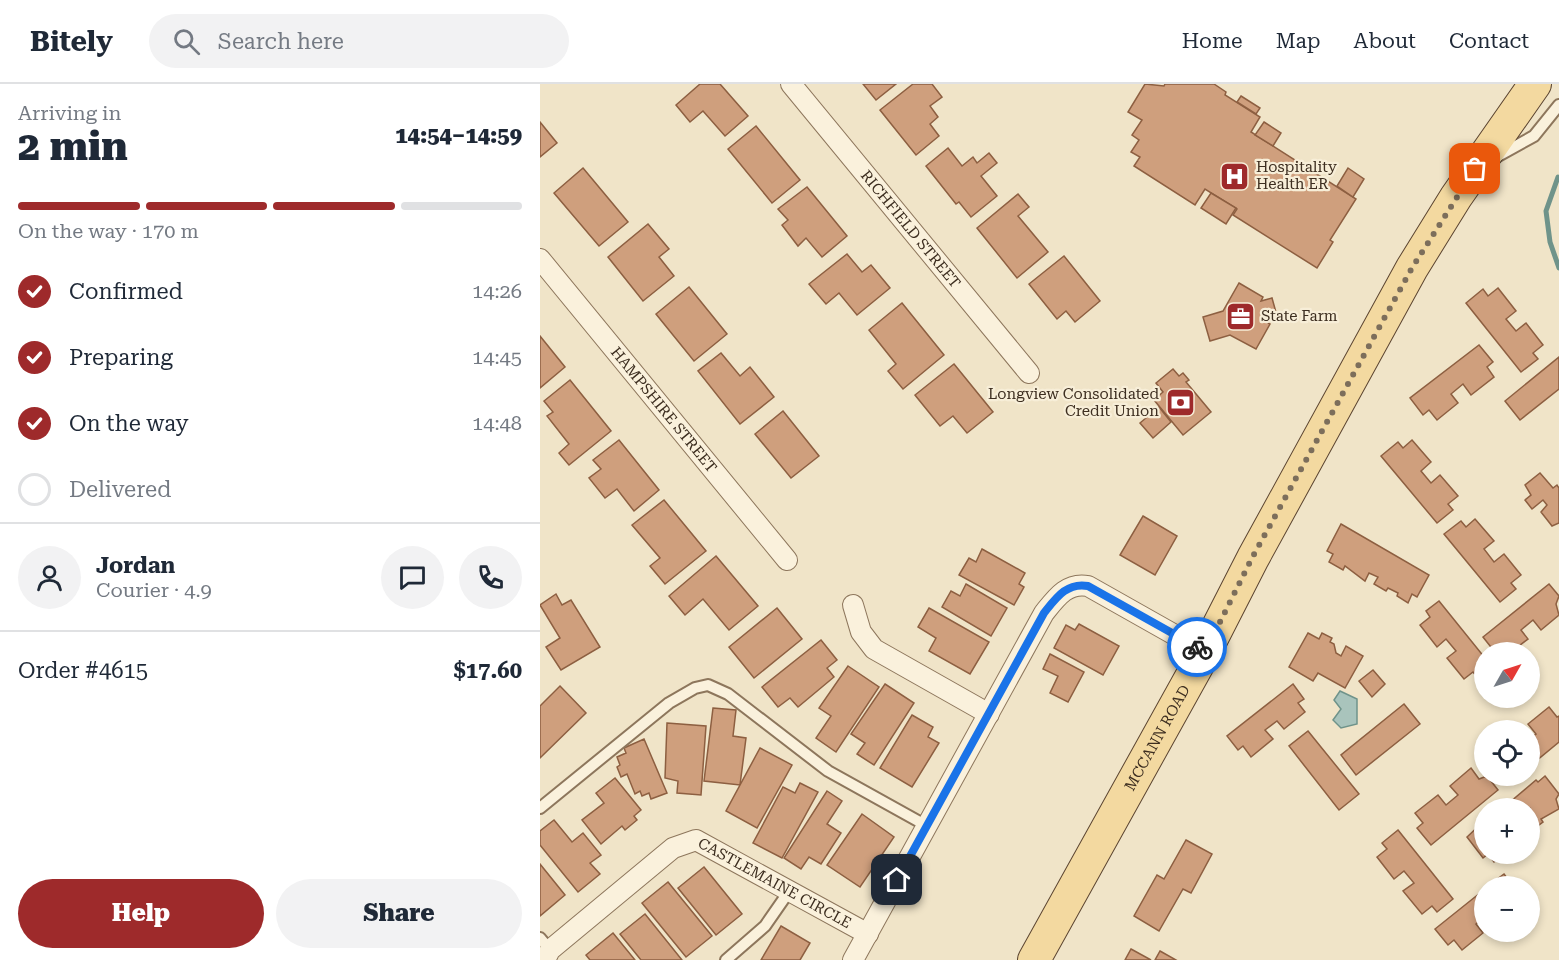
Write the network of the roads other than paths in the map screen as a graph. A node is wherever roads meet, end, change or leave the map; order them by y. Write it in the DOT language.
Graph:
graph roads {
  1 [pos="791,84"];
  2 [pos="1535,84"];
  3 [pos="1559,105"];
  4 [pos="1475,169"];
  5 [pos="540,259"];
  6 [pos="1029,373"];
  7 [pos="787,560"];
  8 [pos="853,605"];
  9 [pos="1205,652"];
  10 [pos="989,714"];
  11 [pos="540,808"];
  12 [pos="927,826"];
  13 [pos="790,891"];
  14 [pos="868,934"];
  15 [pos="545,949"];
  16 [pos="726,960"];
  17 [pos="853,960"];
  18 [pos="1034,960"];
  1 -- 6 [label="street, RICHFIELD STREET"];
  2 -- 4 [label="main road, MCCANN ROAD"];
  3 -- 4 [label="lane"];
  4 -- 9 [label="main road, MCCANN ROAD"];
  5 -- 7 [label="street, HAMPSHIRE STREET"];
  8 -- 10 [label="street"];
  9 -- 10 [label="street"];
  9 -- 18 [label="main road, MCCANN ROAD"];
  10 -- 12 [label="street"];
  11 -- 12 [label="lane"];
  12 -- 14 [label="street"];
  13 -- 14 [label="street, CASTLEMAINE CIRCLE"];
  13 -- 15 [label="street, CASTLEMAINE CIRCLE"];
  13 -- 16 [label="lane"];
  14 -- 17 [label="street"];
}
